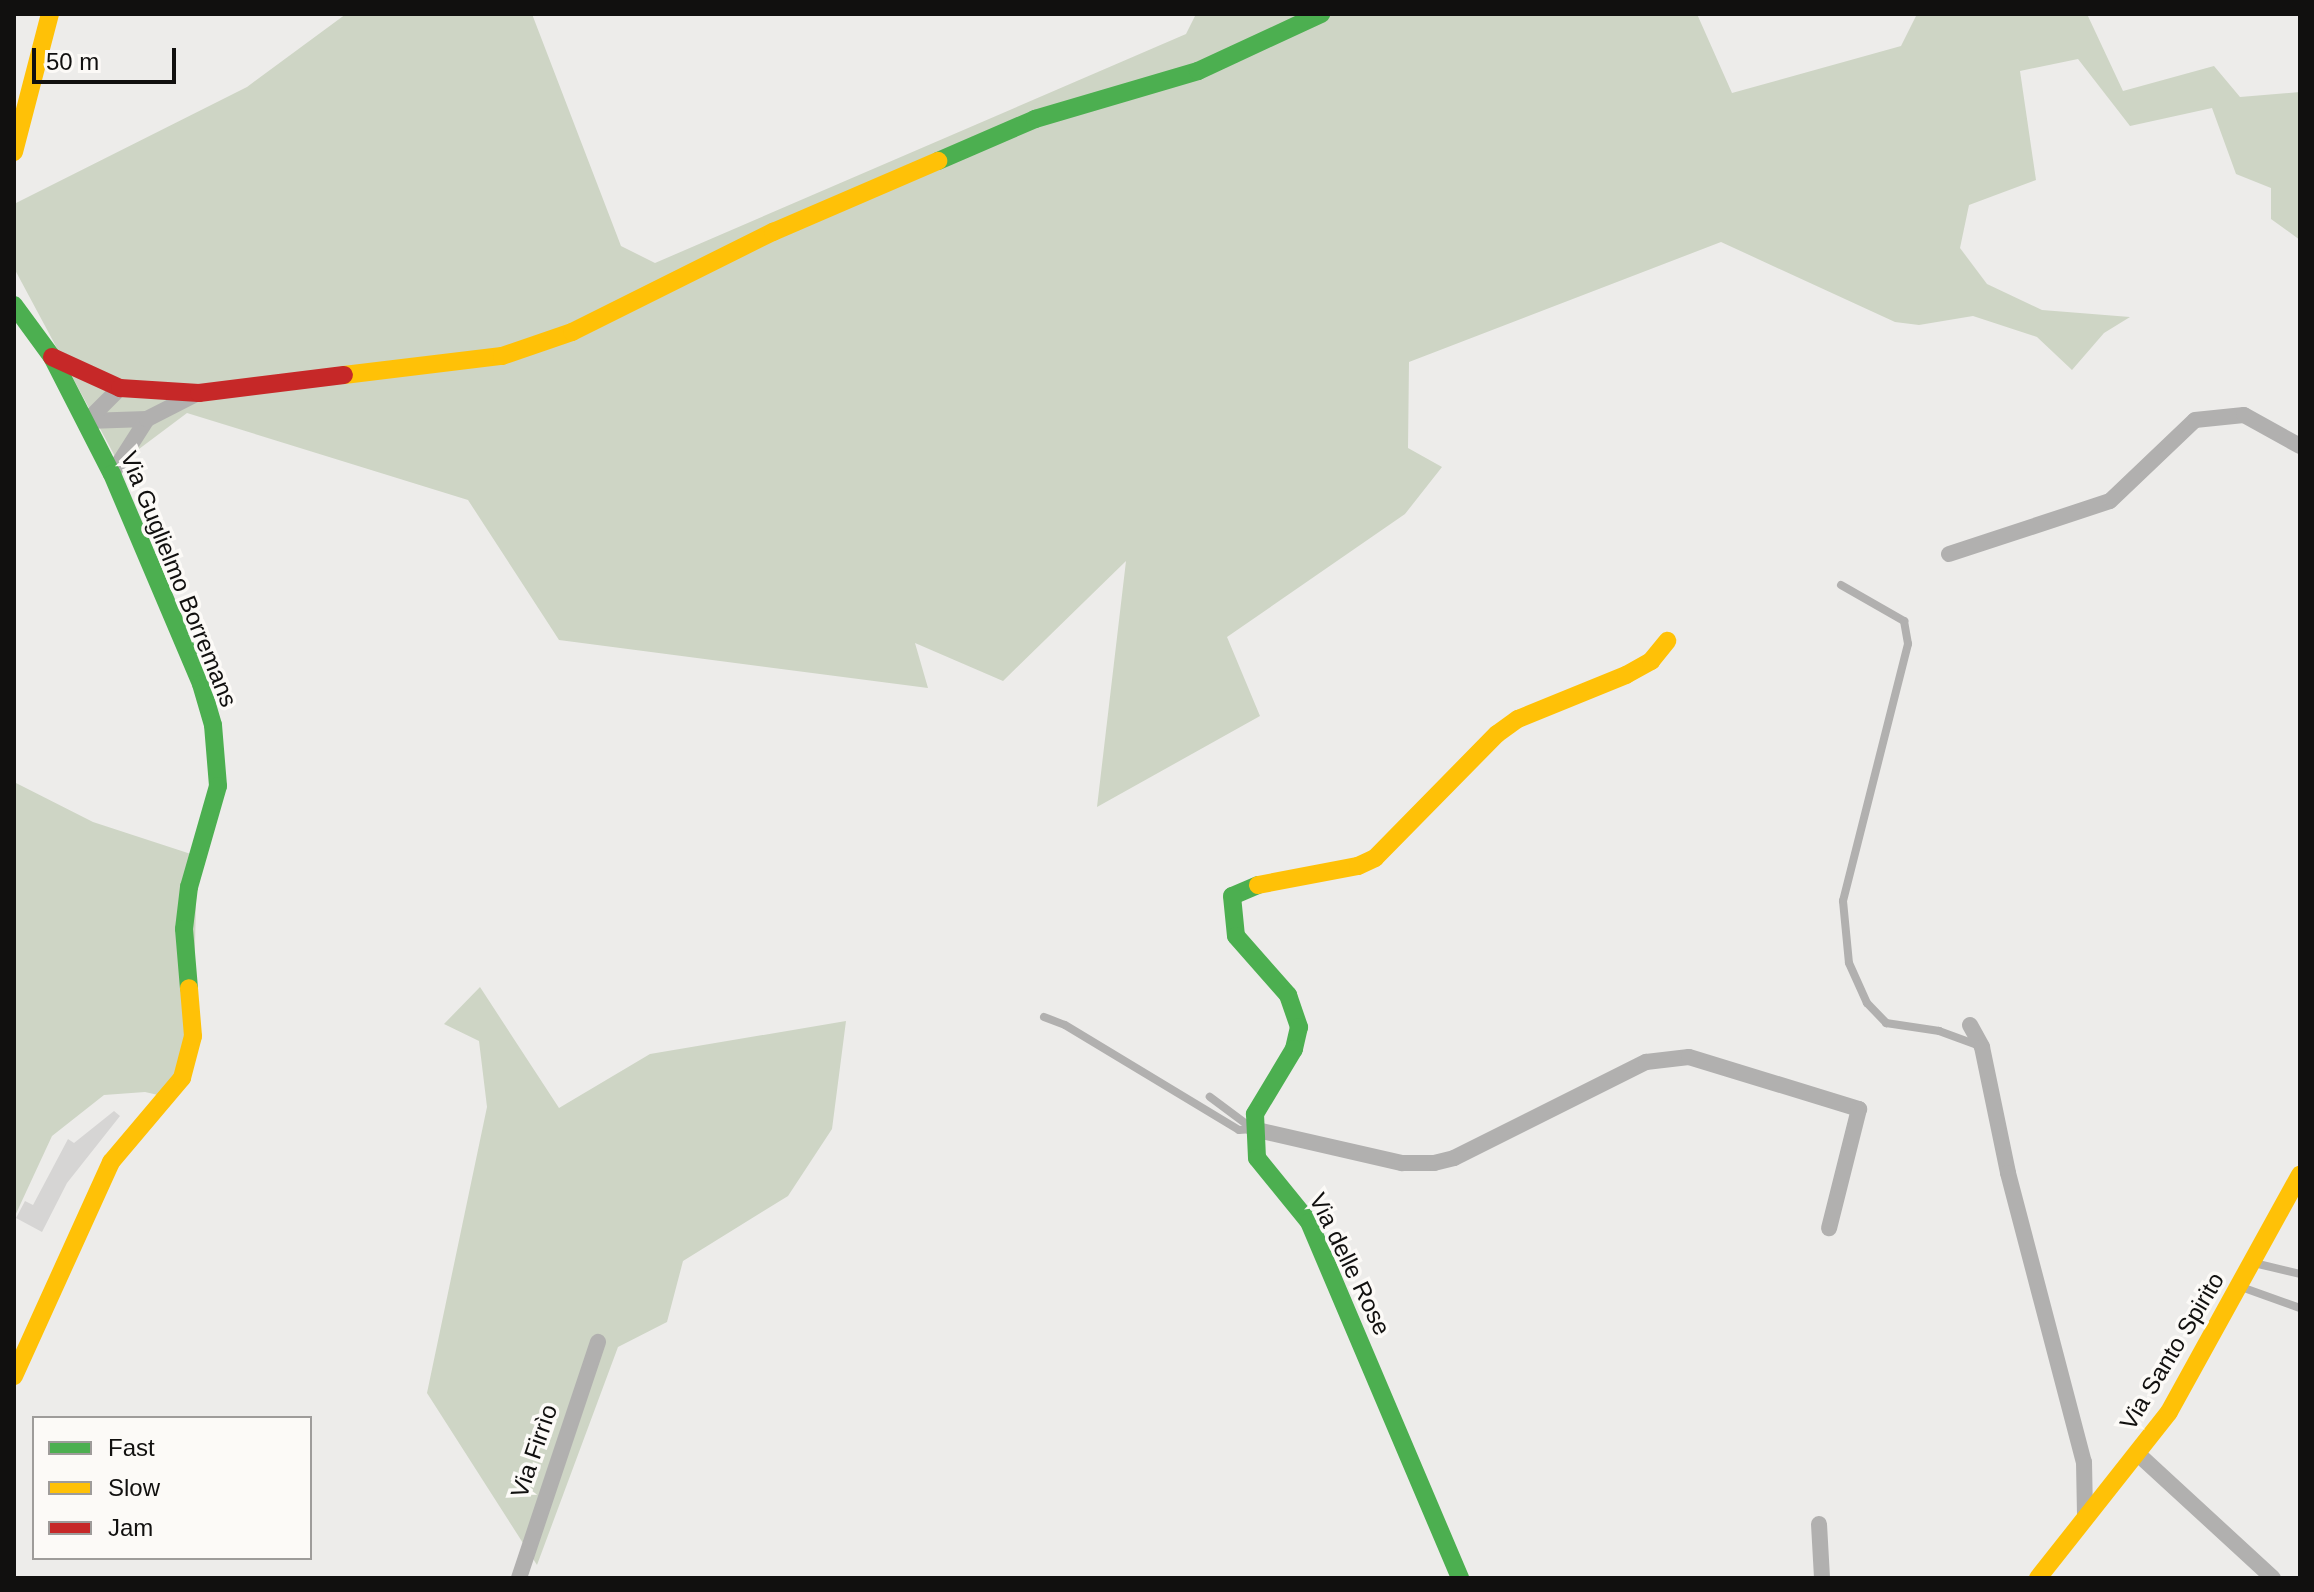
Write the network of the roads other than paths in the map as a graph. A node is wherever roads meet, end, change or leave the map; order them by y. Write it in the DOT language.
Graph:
graph roads {
  1 [pos="50,14"];
  2 [pos="1321,14"];
  3 [pos="14,152"];
  4 [pos="14,305"];
  5 [pos="52,357"];
  6 [pos="120,388"];
  7 [pos="199,393"];
  8 [pos="147,419"];
  9 [pos="87,421"];
  10 [pos="2300,446"];
  11 [pos="112,474"];
  12 [pos="1949,554"];
  13 [pos="1841,585"];
  14 [pos="1667,641"];
  15 [pos="1044,1017"];
  16 [pos="1970,1025"];
  17 [pos="1982,1047"];
  18 [pos="1210,1097"];
  19 [pos="1253,1129"];
  20 [pos="2300,1175"];
  21 [pos="1829,1228"];
  22 [pos="2253,1262"];
  23 [pos="2300,1274"];
  24 [pos="2239,1287"];
  25 [pos="2300,1308"];
  26 [pos="598,1342"];
  27 [pos="14,1376"];
  28 [pos="2138,1454"];
  29 [pos="2085,1523"];
  30 [pos="1819,1524"];
  31 [pos="519,1578"];
  32 [pos="1460,1578"];
  33 [pos="1822,1578"];
  34 [pos="2038,1578"];
  35 [pos="2273,1578"];
  1 -- 3 [label="street"];
  2 -- 7 [label="street"];
  4 -- 5 [label="street, Via Guglielmo Borremans"];
  5 -- 6 [label="street"];
  5 -- 9 [label="street, Via Guglielmo Borremans"];
  6 -- 7 [label="street"];
  6 -- 9 [label="street"];
  7 -- 8 [label="street"];
  8 -- 9 [label="street"];
  8 -- 11 [label="street"];
  9 -- 11 [label="street, Via Guglielmo Borremans"];
  10 -- 12 [label="street"];
  11 -- 27 [label="street, Via Guglielmo Borremans"];
  13 -- 17 [label="lane"];
  14 -- 19 [label="street"];
  15 -- 19 [label="lane"];
  16 -- 17 [label="street"];
  17 -- 29 [label="street"];
  18 -- 19 [label="lane"];
  19 -- 21 [label="street"];
  19 -- 32 [label="street, Via delle Rose"];
  20 -- 22 [label="street, Via Santo Spirito"];
  22 -- 23 [label="lane"];
  22 -- 24 [label="street, Via Santo Spirito"];
  24 -- 25 [label="lane"];
  24 -- 28 [label="street, Via Santo Spirito"];
  26 -- 31 [label="street, Via Firrìo"];
  28 -- 29 [label="street, Via Santo Spirito"];
  28 -- 35 [label="street"];
  29 -- 34 [label="street, Via Santo Spirito"];
  30 -- 33 [label="street"];
}
